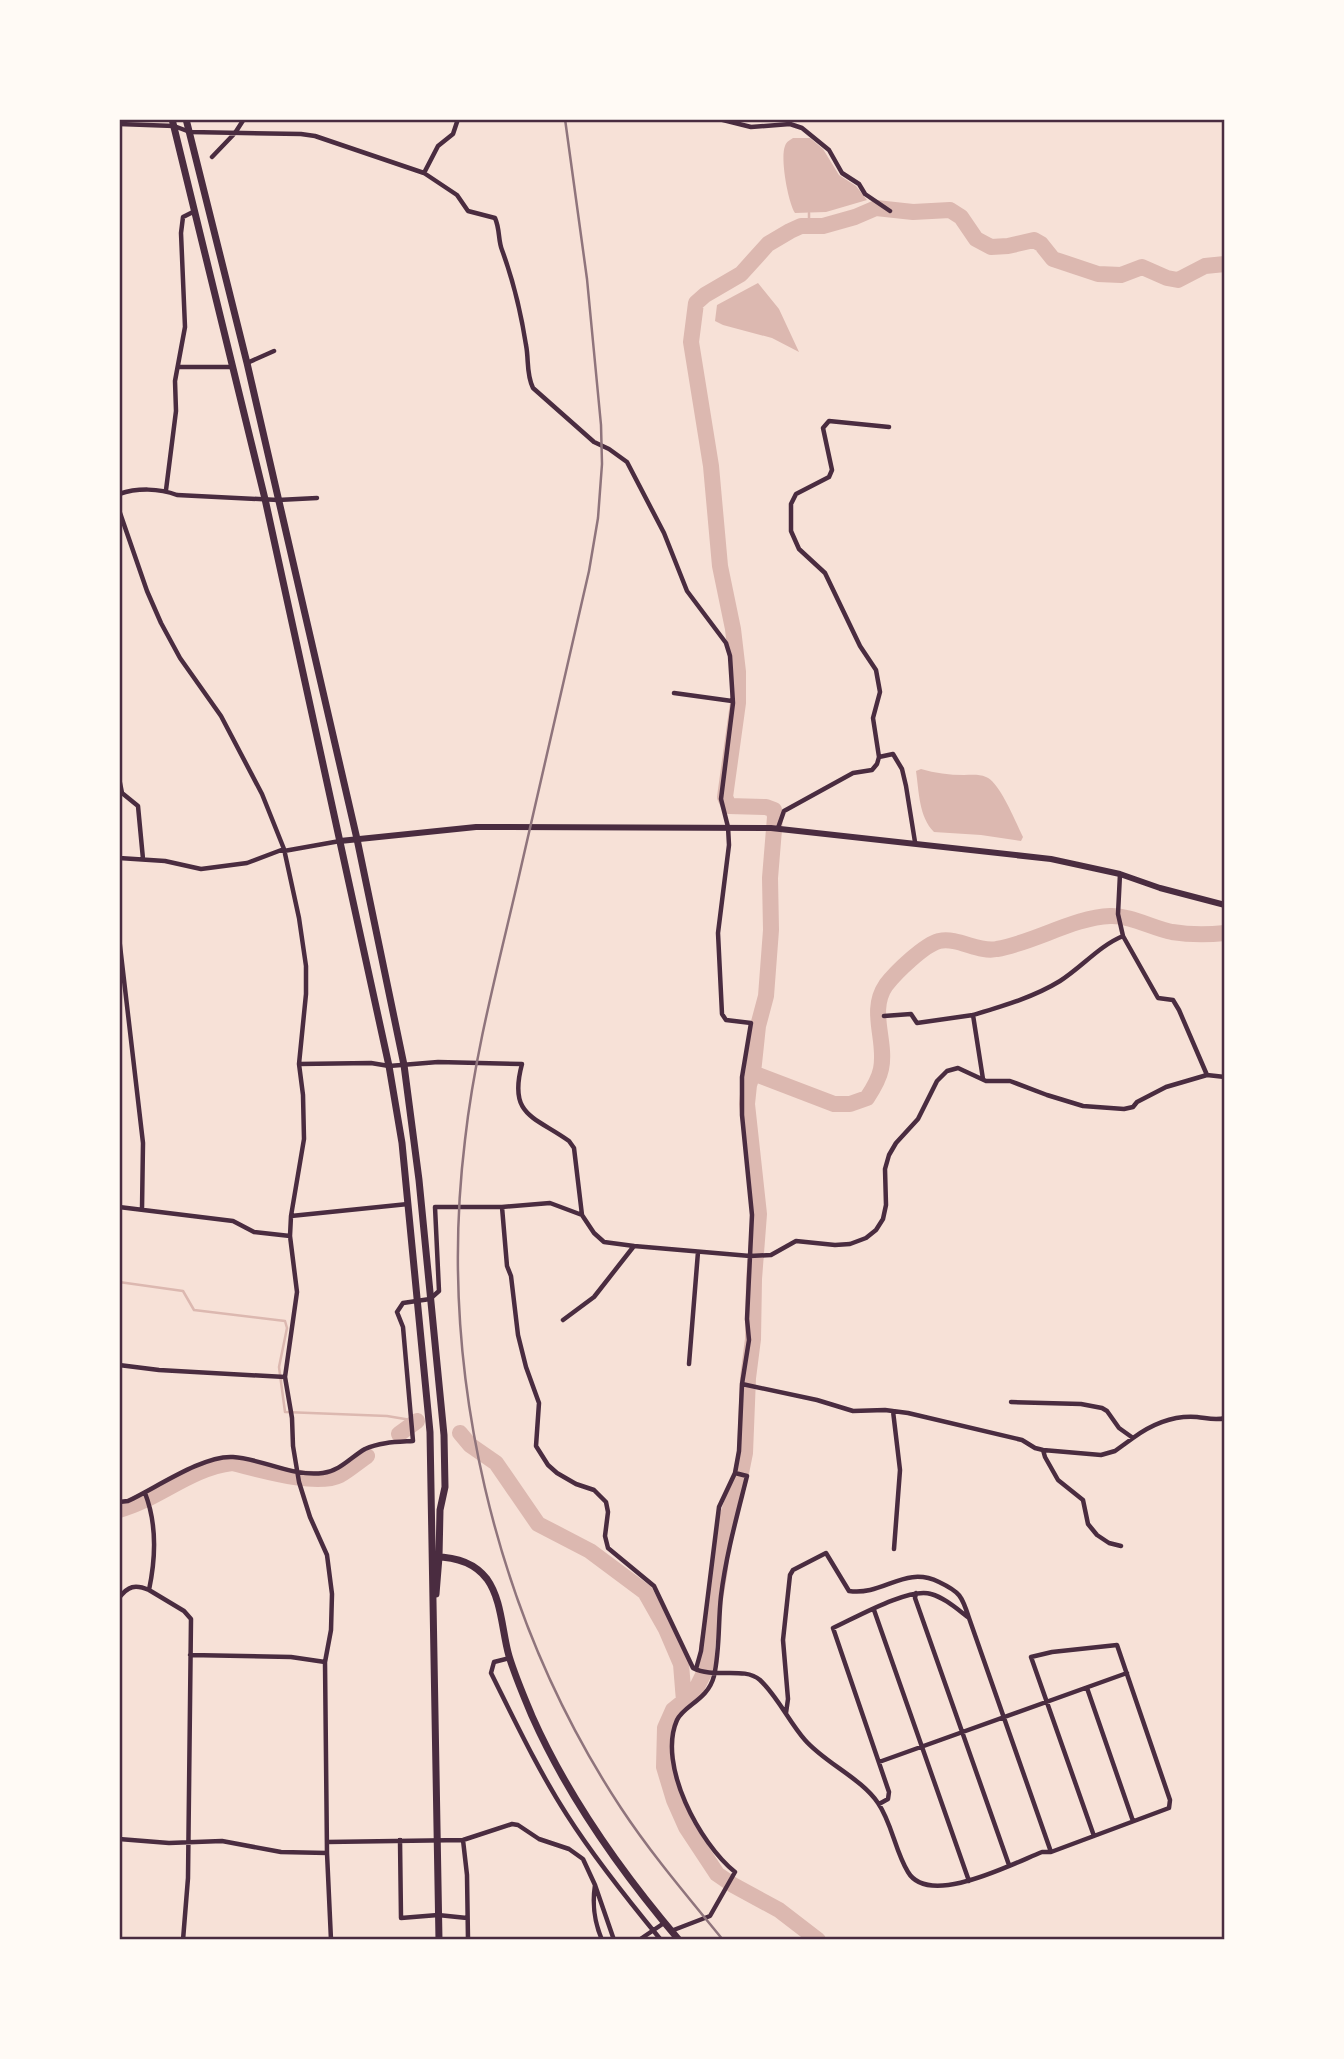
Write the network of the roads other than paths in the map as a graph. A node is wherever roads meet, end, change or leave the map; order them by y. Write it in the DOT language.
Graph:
graph roads {
  1 [pos="186,119"];
  2 [pos="244,119"];
  3 [pos="458,119"];
  4 [pos="719,119"];
  5 [pos="173,122"];
  6 [pos="119,124"];
  7 [pos="190,132"];
  8 [pos="235,133"];
  9 [pos="212,157"];
  10 [pos="424,173"];
  11 [pos="196,211"];
  12 [pos="890,211"];
  13 [pos="274,351"];
  14 [pos="247,363"];
  15 [pos="178,367"];
  16 [pos="233,368"];
  17 [pos="888,427"];
  18 [pos="166,490"];
  19 [pos="119,494"];
  20 [pos="317,498"];
  21 [pos="265,499"];
  22 [pos="278,500"];
  23 [pos="119,510"];
  24 [pos="674,693"];
  25 [pos="733,701"];
  26 [pos="879,757"];
  27 [pos="119,778"];
  28 [pos="728,827"];
  29 [pos="775,828"];
  30 [pos="357,839"];
  31 [pos="340,841"];
  32 [pos="915,842"];
  33 [pos="284,850"];
  34 [pos="119,858"];
  35 [pos="143,859"];
  36 [pos="1120,874"];
  37 [pos="1225,905"];
  38 [pos="1123,936"];
  39 [pos="119,937"];
  40 [pos="973,1015"];
  41 [pos="884,1016"];
  42 [pos="299,1064"];
  43 [pos="404,1065"];
  44 [pos="389,1066"];
  45 [pos="1207,1075"];
  46 [pos="1225,1077"];
  47 [pos="983,1079"];
  48 [pos="408,1203"];
  49 [pos="119,1207"];
  50 [pos="502,1207"];
  51 [pos="142,1209"];
  52 [pos="582,1215"];
  53 [pos="291,1216"];
  54 [pos="290,1236"];
  55 [pos="634,1246"];
  56 [pos="698,1252"];
  57 [pos="751,1256"];
  58 [pos="430,1299"];
  59 [pos="417,1300"];
  60 [pos="563,1320"];
  61 [pos="689,1364"];
  62 [pos="119,1365"];
  63 [pos="281,1377"];
  64 [pos="743,1384"];
  65 [pos="1012,1402"];
  66 [pos="893,1410"];
  67 [pos="1225,1418"];
  68 [pos="1133,1438"];
  69 [pos="1043,1450"];
  70 [pos="297,1472"];
  71 [pos="737,1474"];
  72 [pos="146,1494"];
  73 [pos="119,1502"];
  74 [pos="1121,1546"];
  75 [pos="894,1549"];
  76 [pos="435,1558"];
  77 [pos="149,1590"];
  78 [pos="916,1593"];
  79 [pos="119,1598"];
  80 [pos="874,1610"];
  81 [pos="969,1618"];
  82 [pos="190,1656"];
  83 [pos="510,1658"];
  84 [pos="325,1662"];
  85 [pos="697,1670"];
  86 [pos="713,1674"];
  87 [pos="1127,1674"];
  88 [pos="1087,1688"];
  89 [pos="1046,1702"];
  90 [pos="786,1713"];
  91 [pos="1004,1716"];
  92 [pos="962,1731"];
  93 [pos="921,1746"];
  94 [pos="879,1762"];
  95 [pos="879,1804"];
  96 [pos="1133,1821"];
  97 [pos="1094,1836"];
  98 [pos="119,1839"];
  99 [pos="437,1839"];
  100 [pos="400,1840"];
  101 [pos="463,1840"];
  102 [pos="188,1842"];
  103 [pos="327,1842"];
  104 [pos="1051,1852"];
  105 [pos="327,1853"];
  106 [pos="1009,1865"];
  107 [pos="969,1881"];
  108 [pos="595,1885"];
  109 [pos="438,1915"];
  110 [pos="467,1918"];
  111 [pos="664,1923"];
  112 [pos="653,1930"];
  113 [pos="671,1931"];
  114 [pos="183,1940"];
  115 [pos="331,1940"];
  116 [pos="439,1940"];
  117 [pos="468,1940"];
  118 [pos="601,1940"];
  119 [pos="614,1940"];
  120 [pos="639,1940"];
  121 [pos="661,1940"];
  122 [pos="678,1940"];
  1 -- 7 [label="highway"];
  2 -- 8 [label="street"];
  3 -- 10 [label="street"];
  4 -- 12 [label="street"];
  5 -- 6 [label="street"];
  5 -- 7 [label="street"];
  5 -- 11 [label="highway"];
  7 -- 8 [label="street"];
  7 -- 14 [label="highway"];
  8 -- 9 [label="street"];
  8 -- 10 [label="street"];
  10 -- 25 [label="street"];
  11 -- 15 [label="street"];
  11 -- 16 [label="highway"];
  13 -- 14 [label="street"];
  14 -- 22 [label="highway"];
  15 -- 16 [label="street"];
  15 -- 18 [label="street"];
  16 -- 21 [label="highway"];
  17 -- 26 [label="street"];
  18 -- 19 [label="street"];
  18 -- 21 [label="street"];
  20 -- 22 [label="street"];
  21 -- 22 [label="street"];
  21 -- 31 [label="highway"];
  22 -- 30 [label="highway"];
  23 -- 33 [label="street"];
  24 -- 25 [label="street"];
  25 -- 28 [label="street"];
  26 -- 29 [label="street"];
  26 -- 32 [label="street"];
  27 -- 35 [label="street"];
  28 -- 29 [label="main road"];
  28 -- 30 [label="main road"];
  28 -- 57 [label="street"];
  29 -- 32 [label="main road"];
  30 -- 31 [label="main road"];
  30 -- 43 [label="highway"];
  31 -- 33 [label="street"];
  31 -- 44 [label="highway"];
  32 -- 36 [label="main road"];
  33 -- 35 [label="street"];
  33 -- 42 [label="street"];
  34 -- 35 [label="street"];
  36 -- 37 [label="main road"];
  36 -- 38 [label="street"];
  38 -- 40 [label="street"];
  38 -- 45 [label="street"];
  39 -- 51 [label="street"];
  40 -- 41 [label="street"];
  40 -- 47 [label="street"];
  42 -- 44 [label="street"];
  42 -- 53 [label="street"];
  43 -- 44 [label="street"];
  43 -- 52 [label="street"];
  43 -- 58 [label="highway"];
  44 -- 48 [label="highway"];
  45 -- 46 [label="street"];
  45 -- 47 [label="street"];
  47 -- 57 [label="street"];
  48 -- 53 [label="street"];
  48 -- 59 [label="highway"];
  49 -- 51 [label="street"];
  50 -- 52 [label="street"];
  50 -- 58 [label="street"];
  50 -- 85 [label="street"];
  51 -- 54 [label="street"];
  52 -- 55 [label="street"];
  53 -- 54 [label="street"];
  54 -- 63 [label="street"];
  55 -- 56 [label="street"];
  55 -- 60 [label="street"];
  56 -- 57 [label="street"];
  56 -- 61 [label="street"];
  57 -- 64 [label="street"];
  58 -- 59 [label="street"];
  58 -- 76 [label="highway"];
  59 -- 70 [label="street"];
  59 -- 76 [label="highway"];
  62 -- 63 [label="street"];
  63 -- 70 [label="street"];
  64 -- 66 [label="street"];
  64 -- 71 [label="street"];
  65 -- 68 [label="street"];
  66 -- 69 [label="street"];
  66 -- 75 [label="street"];
  67 -- 68 [label="street"];
  68 -- 69 [label="street"];
  69 -- 74 [label="street"];
  70 -- 72 [label="street"];
  70 -- 84 [label="street"];
  71 -- 85 [label="street"];
  71 -- 86 [label="street"];
  72 -- 73 [label="street"];
  72 -- 77 [label="street"];
  76 -- 83 [label="highway"];
  76 -- 99 [label="highway"];
  77 -- 79 [label="street"];
  77 -- 82 [label="street"];
  78 -- 80 [label="street"];
  78 -- 81 [label="street"];
  78 -- 92 [label="street"];
  80 -- 93 [label="street"];
  80 -- 94 [label="street"];
  81 -- 90 [label="street"];
  81 -- 91 [label="street"];
  82 -- 84 [label="street"];
  82 -- 102 [label="street"];
  83 -- 111 [label="highway"];
  83 -- 112 [label="street"];
  84 -- 103 [label="street"];
  85 -- 86 [label="street"];
  86 -- 90 [label="street"];
  86 -- 113 [label="street"];
  87 -- 88 [label="street"];
  87 -- 89 [label="street"];
  87 -- 96 [label="street"];
  88 -- 89 [label="street"];
  88 -- 96 [label="street"];
  89 -- 91 [label="street"];
  89 -- 97 [label="street"];
  90 -- 95 [label="street"];
  91 -- 92 [label="street"];
  91 -- 104 [label="street"];
  92 -- 93 [label="street"];
  92 -- 106 [label="street"];
  93 -- 94 [label="street"];
  93 -- 107 [label="street"];
  94 -- 95 [label="street"];
  95 -- 107 [label="street"];
  96 -- 97 [label="street"];
  97 -- 104 [label="street"];
  98 -- 102 [label="street"];
  99 -- 100 [label="street"];
  99 -- 101 [label="street"];
  99 -- 109 [label="highway"];
  100 -- 103 [label="street"];
  100 -- 109 [label="street"];
  101 -- 108 [label="street"];
  101 -- 110 [label="street"];
  102 -- 105 [label="street"];
  102 -- 114 [label="street"];
  103 -- 105 [label="street"];
  104 -- 106 [label="street"];
  105 -- 115 [label="street"];
  106 -- 107 [label="street"];
  108 -- 118 [label="street"];
  108 -- 119 [label="street"];
  109 -- 110 [label="street"];
  109 -- 116 [label="highway"];
  110 -- 117 [label="street"];
  111 -- 112 [label="street"];
  111 -- 113 [label="highway"];
  112 -- 120 [label="street"];
  112 -- 121 [label="street"];
  113 -- 122 [label="highway"];
}
